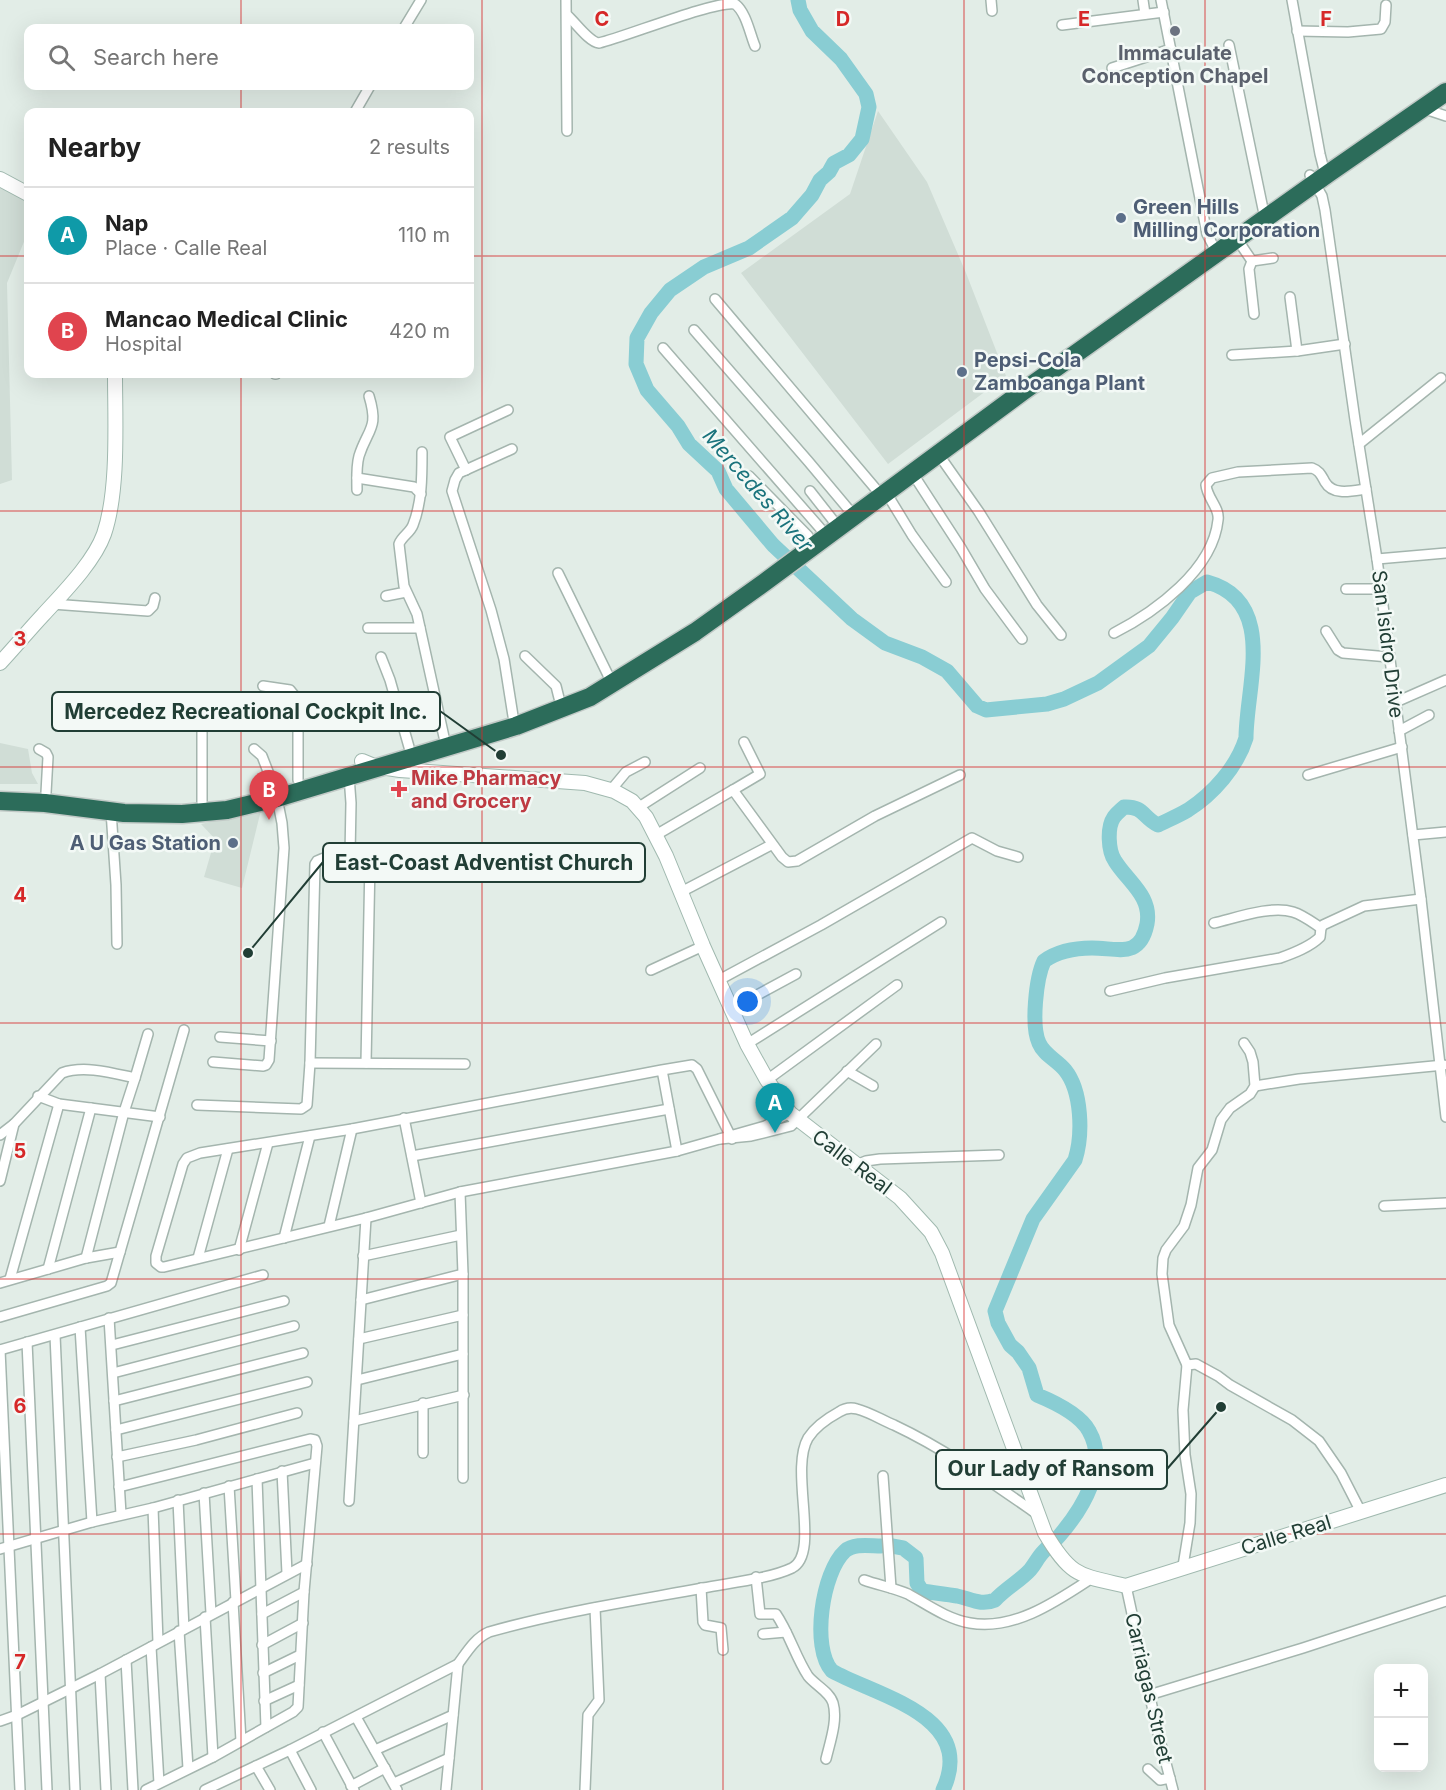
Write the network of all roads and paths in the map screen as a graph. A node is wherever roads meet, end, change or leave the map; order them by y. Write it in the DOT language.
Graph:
graph roads {
  1 [pos="421,0"];
  2 [pos="566,0"];
  3 [pos="991,0"];
  4 [pos="1143,0"];
  5 [pos="1161,0"];
  6 [pos="1292,0"];
  7 [pos="1386,4"];
  8 [pos="992,11"];
  9 [pos="1164,12"];
  10 [pos="1145,14"];
  11 [pos="567,15"];
  12 [pos="406,24"];
  13 [pos="1062,25"];
  14 [pos="1298,31"];
  15 [pos="1229,45"];
  16 [pos="755,46"];
  17 [pos="1171,49"];
  18 [pos="1112,68"];
  19 [pos="1446,80"];
  20 [pos="368,90"];
  21 [pos="1446,92"];
  22 [pos="357,108"];
  23 [pos="1422,108"];
  24 [pos="1446,116"];
  25 [pos="567,131"];
  26 [pos="1319,174"];
  27 [pos="0,179"];
  28 [pos="24,192"];
  29 [pos="1263,209"];
  30 [pos="1237,239"];
  31 [pos="1214,250"];
  32 [pos="1273,258"];
  33 [pos="1252,261"];
  34 [pos="1181,273"];
  35 [pos="1290,297"];
  36 [pos="715,299"];
  37 [pos="1254,314"];
  38 [pos="694,330"];
  39 [pos="1345,344"];
  40 [pos="663,348"];
  41 [pos="1297,351"];
  42 [pos="1232,355"];
  43 [pos="115,378"];
  44 [pos="1441,378"];
  45 [pos="369,396"];
  46 [pos="508,410"];
  47 [pos="1359,444"];
  48 [pos="512,449"];
  49 [pos="422,452"];
  50 [pos="939,455"];
  51 [pos="466,470"];
  52 [pos="913,474"];
  53 [pos="749,476"];
  54 [pos="357,478"];
  55 [pos="1366,489"];
  56 [pos="357,490"];
  57 [pos="810,491"];
  58 [pos="881,491"];
  59 [pos="421,494"];
  60 [pos="851,512"];
  61 [pos="815,535"];
  62 [pos="1446,553"];
  63 [pos="1377,559"];
  64 [pos="558,573"];
  65 [pos="761,577"];
  66 [pos="946,582"];
  67 [pos="1346,589"];
  68 [pos="1381,589"];
  69 [pos="406,592"];
  70 [pos="386,596"];
  71 [pos="155,598"];
  72 [pos="52,604"];
  73 [pos="368,628"];
  74 [pos="420,628"];
  75 [pos="1326,631"];
  76 [pos="1114,633"];
  77 [pos="1061,635"];
  78 [pos="1022,639"];
  79 [pos="525,656"];
  80 [pos="381,657"];
  81 [pos="1389,657"];
  82 [pos="0,663"];
  83 [pos="608,675"];
  84 [pos="1446,680"];
  85 [pos="263,686"];
  86 [pos="559,698"];
  87 [pos="1395,702"];
  88 [pos="1429,715"];
  89 [pos="513,716"];
  90 [pos="202,729"];
  91 [pos="1400,731"];
  92 [pos="444,737"];
  93 [pos="744,742"];
  94 [pos="409,747"];
  95 [pos="1402,747"];
  96 [pos="39,749"];
  97 [pos="254,749"];
  98 [pos="362,761"];
  99 [pos="645,762"];
  100 [pos="380,768"];
  101 [pos="700,768"];
  102 [pos="960,775"];
  103 [pos="1308,775"];
  104 [pos="349,776"];
  105 [pos="298,780"];
  106 [pos="611,790"];
  107 [pos="733,790"];
  108 [pos="0,792"];
  109 [pos="276,792"];
  110 [pos="46,793"];
  111 [pos="0,801"];
  112 [pos="202,802"];
  113 [pos="639,807"];
  114 [pos="111,812"];
  115 [pos="1446,832"];
  116 [pos="656,835"];
  117 [pos="1413,835"];
  118 [pos="771,845"];
  119 [pos="350,855"];
  120 [pos="1018,857"];
  121 [pos="681,892"];
  122 [pos="1421,899"];
  123 [pos="941,922"];
  124 [pos="1214,923"];
  125 [pos="1321,928"];
  126 [pos="117,944"];
  127 [pos="703,946"];
  128 [pos="651,970"];
  129 [pos="796,974"];
  130 [pos="719,980"];
  131 [pos="897,985"];
  132 [pos="1110,992"];
  133 [pos="733,1008"];
  134 [pos="1436,1020"];
  135 [pos="1446,1020"];
  136 [pos="184,1030"];
  137 [pos="148,1034"];
  138 [pos="220,1037"];
  139 [pos="271,1041"];
  140 [pos="1244,1043"];
  141 [pos="747,1044"];
  142 [pos="876,1044"];
  143 [pos="213,1062"];
  144 [pos="310,1063"];
  145 [pos="366,1063"];
  146 [pos="465,1064"];
  147 [pos="1443,1065"];
  148 [pos="662,1070"];
  149 [pos="847,1071"];
  150 [pos="135,1077"];
  151 [pos="767,1080"];
  152 [pos="873,1086"];
  153 [pos="1255,1086"];
  154 [pos="38,1096"];
  155 [pos="59,1104"];
  156 [pos="197,1105"];
  157 [pos="91,1108"];
  158 [pos="669,1108"];
  159 [pos="124,1112"];
  160 [pos="160,1117"];
  161 [pos="794,1117"];
  162 [pos="1446,1117"];
  163 [pos="404,1118"];
  164 [pos="14,1124"];
  165 [pos="352,1129"];
  166 [pos="0,1136"];
  167 [pos="310,1136"];
  168 [pos="731,1137"];
  169 [pos="268,1143"];
  170 [pos="228,1149"];
  171 [pos="677,1151"];
  172 [pos="412,1155"];
  173 [pos="999,1155"];
  174 [pos="856,1165"];
  175 [pos="0,1180"];
  176 [pos="460,1192"];
  177 [pos="421,1203"];
  178 [pos="1446,1203"];
  179 [pos="1384,1206"];
  180 [pos="366,1218"];
  181 [pos="329,1226"];
  182 [pos="461,1235"];
  183 [pos="284,1238"];
  184 [pos="239,1250"];
  185 [pos="120,1252"];
  186 [pos="363,1256"];
  187 [pos="86,1258"];
  188 [pos="198,1258"];
  189 [pos="48,1269"];
  190 [pos="463,1274"];
  191 [pos="263,1275"];
  192 [pos="10,1279"];
  193 [pos="0,1283"];
  194 [pos="361,1300"];
  195 [pos="284,1301"];
  196 [pos="463,1315"];
  197 [pos="0,1317"];
  198 [pos="109,1318"];
  199 [pos="294,1326"];
  200 [pos="80,1327"];
  201 [pos="55,1335"];
  202 [pos="359,1339"];
  203 [pos="27,1342"];
  204 [pos="112,1346"];
  205 [pos="0,1350"];
  206 [pos="303,1353"];
  207 [pos="463,1354"];
  208 [pos="1187,1365"];
  209 [pos="113,1373"];
  210 [pos="357,1380"];
  211 [pos="307,1382"];
  212 [pos="464,1395"];
  213 [pos="114,1401"];
  214 [pos="423,1403"];
  215 [pos="297,1413"];
  216 [pos="354,1421"];
  217 [pos="116,1430"];
  218 [pos="423,1453"];
  219 [pos="117,1458"];
  220 [pos="315,1463"];
  221 [pos="282,1471"];
  222 [pos="883,1476"];
  223 [pos="463,1478"];
  224 [pos="257,1479"];
  225 [pos="1446,1485"];
  226 [pos="229,1486"];
  227 [pos="119,1487"];
  228 [pos="204,1493"];
  229 [pos="178,1500"];
  230 [pos="349,1502"];
  231 [pos="153,1508"];
  232 [pos="1361,1512"];
  233 [pos="121,1514"];
  234 [pos="1039,1515"];
  235 [pos="92,1522"];
  236 [pos="62,1530"];
  237 [pos="37,1538"];
  238 [pos="5,1548"];
  239 [pos="307,1564"];
  240 [pos="1183,1566"];
  241 [pos="287,1573"];
  242 [pos="756,1577"];
  243 [pos="1092,1578"];
  244 [pos="864,1580"];
  245 [pos="1126,1586"];
  246 [pos="262,1587"];
  247 [pos="701,1588"];
  248 [pos="891,1588"];
  249 [pos="304,1592"];
  250 [pos="1446,1601"];
  251 [pos="235,1602"];
  252 [pos="595,1608"];
  253 [pos="262,1614"];
  254 [pos="208,1615"];
  255 [pos="303,1623"];
  256 [pos="181,1630"];
  257 [pos="786,1632"];
  258 [pos="763,1634"];
  259 [pos="155,1645"];
  260 [pos="262,1645"];
  261 [pos="723,1650"];
  262 [pos="300,1655"];
  263 [pos="126,1660"];
  264 [pos="458,1664"];
  265 [pos="263,1673"];
  266 [pos="100,1674"];
  267 [pos="299,1685"];
  268 [pos="72,1687"];
  269 [pos="1149,1695"];
  270 [pos="44,1700"];
  271 [pos="264,1701"];
  272 [pos="17,1715"];
  273 [pos="453,1715"];
  274 [pos="356,1717"];
  275 [pos="0,1721"];
  276 [pos="266,1727"];
  277 [pos="323,1732"];
  278 [pos="241,1742"];
  279 [pos="290,1750"];
  280 [pos="375,1750"];
  281 [pos="213,1757"];
  282 [pos="449,1758"];
  283 [pos="826,1758"];
  284 [pos="256,1766"];
  285 [pos="188,1768"];
  286 [pos="385,1768"];
  287 [pos="1148,1769"];
  288 [pos="1170,1778"];
  289 [pos="159,1783"];
  290 [pos="396,1787"];
  291 [pos="352,1788"];
  292 [pos="20,1790"];
  293 [pos="47,1790"];
  294 [pos="75,1790"];
  295 [pos="106,1790"];
  296 [pos="133,1790"];
  297 [pos="146,1790"];
  298 [pos="205,1790"];
  299 [pos="270,1790"];
  300 [pos="311,1790"];
  301 [pos="446,1790"];
  302 [pos="585,1790"];
  303 [pos="1173,1790"];
  1 -- 12 [label="street"];
  2 -- 11 [label="street"];
  3 -- 8 [label="street"];
  4 -- 10 [label="street"];
  5 -- 9 [label="street"];
  6 -- 14 [label="street, San Isidro Drive"];
  7 -- 14 [label="street"];
  9 -- 10 [label="street"];
  9 -- 17 [label="street"];
  10 -- 13 [label="street"];
  11 -- 16 [label="street"];
  11 -- 25 [label="street"];
  14 -- 26 [label="street, San Isidro Drive"];
  15 -- 29 [label="street"];
  17 -- 18 [label="street"];
  17 -- 31 [label="street"];
  19 -- 26 [label="highway"];
  20 -- 22 [label="street"];
  21 -- 23 [label="highway"];
  23 -- 24 [label="street"];
  23 -- 26 [label="highway"];
  26 -- 29 [label="highway"];
  26 -- 30 [label="highway"];
  26 -- 39 [label="street, San Isidro Drive"];
  27 -- 28 [label="street"];
  29 -- 31 [label="highway"];
  30 -- 31 [label="highway"];
  30 -- 33 [label="street"];
  31 -- 34 [label="highway"];
  32 -- 33 [label="street"];
  33 -- 37 [label="street"];
  34 -- 50 [label="highway"];
  34 -- 58 [label="highway"];
  35 -- 41 [label="street"];
  36 -- 58 [label="street"];
  38 -- 60 [label="street"];
  39 -- 41 [label="street"];
  39 -- 47 [label="street, San Isidro Drive"];
  40 -- 61 [label="street"];
  41 -- 42 [label="street"];
  43 -- 72 [label="street"];
  44 -- 47 [label="street"];
  45 -- 54 [label="street"];
  46 -- 51 [label="street"];
  47 -- 55 [label="street, San Isidro Drive"];
  48 -- 51 [label="street"];
  49 -- 59 [label="street"];
  50 -- 52 [label="highway"];
  50 -- 77 [label="street"];
  51 -- 89 [label="street"];
  52 -- 58 [label="highway"];
  52 -- 78 [label="street"];
  53 -- 61 [label="street"];
  54 -- 56 [label="street"];
  54 -- 59 [label="street"];
  55 -- 63 [label="street, San Isidro Drive"];
  55 -- 76 [label="street"];
  57 -- 61 [label="street"];
  58 -- 60 [label="highway"];
  58 -- 66 [label="street"];
  59 -- 69 [label="street"];
  60 -- 61 [label="highway"];
  60 -- 61 [label="highway"];
  61 -- 65 [label="highway"];
  62 -- 63 [label="street"];
  63 -- 68 [label="street, San Isidro Drive"];
  64 -- 83 [label="street"];
  65 -- 83 [label="highway"];
  65 -- 100 [label="highway"];
  67 -- 68 [label="street"];
  68 -- 81 [label="street, San Isidro Drive"];
  69 -- 70 [label="street"];
  69 -- 74 [label="street"];
  71 -- 72 [label="street"];
  72 -- 82 [label="street"];
  73 -- 74 [label="street"];
  74 -- 92 [label="street"];
  75 -- 81 [label="street"];
  79 -- 86 [label="street"];
  80 -- 94 [label="street"];
  81 -- 87 [label="street, San Isidro Drive"];
  83 -- 86 [label="highway"];
  84 -- 87 [label="street"];
  85 -- 105 [label="street"];
  86 -- 89 [label="highway"];
  87 -- 91 [label="street, San Isidro Drive"];
  88 -- 91 [label="street"];
  89 -- 92 [label="highway"];
  90 -- 112 [label="street"];
  91 -- 95 [label="street, San Isidro Drive"];
  92 -- 94 [label="highway"];
  93 -- 107 [label="street"];
  94 -- 98 [label="highway"];
  95 -- 103 [label="street"];
  95 -- 117 [label="street, San Isidro Drive"];
  96 -- 110 [label="street"];
  97 -- 109 [label="street"];
  98 -- 100 [label="street, Calle Real"];
  98 -- 105 [label="highway"];
  99 -- 106 [label="street"];
  100 -- 104 [label="highway"];
  100 -- 106 [label="street, Calle Real"];
  101 -- 113 [label="street"];
  102 -- 118 [label="street"];
  104 -- 109 [label="highway"];
  104 -- 119 [label="street"];
  105 -- 109 [label="highway"];
  106 -- 113 [label="street, Calle Real"];
  107 -- 116 [label="street"];
  107 -- 118 [label="street"];
  108 -- 110 [label="highway"];
  109 -- 112 [label="highway"];
  109 -- 114 [label="highway"];
  109 -- 139 [label="street"];
  110 -- 112 [label="highway"];
  111 -- 114 [label="highway"];
  113 -- 116 [label="street, Calle Real"];
  114 -- 126 [label="street"];
  115 -- 117 [label="street"];
  116 -- 121 [label="street, Calle Real"];
  117 -- 122 [label="street, San Isidro Drive"];
  118 -- 121 [label="street"];
  119 -- 144 [label="street"];
  119 -- 145 [label="street"];
  120 -- 130 [label="street"];
  121 -- 127 [label="street, Calle Real"];
  122 -- 125 [label="street"];
  122 -- 134 [label="street, San Isidro Drive"];
  123 -- 141 [label="street"];
  124 -- 125 [label="street"];
  125 -- 132 [label="street"];
  127 -- 128 [label="street"];
  127 -- 130 [label="street, Calle Real"];
  129 -- 133 [label="street"];
  130 -- 133 [label="street, Calle Real"];
  131 -- 151 [label="street"];
  133 -- 141 [label="street, Calle Real"];
  134 -- 135 [label="street"];
  134 -- 147 [label="street, San Isidro Drive"];
  136 -- 160 [label="street"];
  137 -- 150 [label="street"];
  138 -- 139 [label="street"];
  139 -- 143 [label="street"];
  140 -- 153 [label="street"];
  141 -- 151 [label="street, Calle Real"];
  142 -- 149 [label="street"];
  144 -- 145 [label="street"];
  144 -- 156 [label="street"];
  145 -- 146 [label="street"];
  147 -- 153 [label="street"];
  147 -- 162 [label="street, San Isidro Drive"];
  148 -- 158 [label="street"];
  148 -- 163 [label="street"];
  148 -- 168 [label="street"];
  149 -- 152 [label="street"];
  149 -- 161 [label="street"];
  150 -- 154 [label="street"];
  150 -- 159 [label="street"];
  151 -- 161 [label="street, Calle Real"];
  153 -- 208 [label="street"];
  154 -- 155 [label="street"];
  154 -- 164 [label="street"];
  155 -- 157 [label="street"];
  155 -- 192 [label="street"];
  157 -- 159 [label="street"];
  157 -- 189 [label="street"];
  158 -- 171 [label="street"];
  158 -- 172 [label="street"];
  159 -- 160 [label="street"];
  159 -- 187 [label="street"];
  160 -- 185 [label="street"];
  161 -- 168 [label="street"];
  161 -- 174 [label="street, Calle Real"];
  163 -- 165 [label="street"];
  163 -- 172 [label="street"];
  164 -- 166 [label="street"];
  164 -- 175 [label="street"];
  165 -- 167 [label="street"];
  165 -- 181 [label="street"];
  167 -- 169 [label="street"];
  167 -- 183 [label="street"];
  168 -- 171 [label="street"];
  169 -- 170 [label="street"];
  169 -- 184 [label="street"];
  170 -- 188 [label="street"];
  170 -- 188 [label="street"];
  171 -- 176 [label="street"];
  172 -- 177 [label="street"];
  173 -- 174 [label="street"];
  174 -- 234 [label="street, Calle Real"];
  176 -- 177 [label="street"];
  176 -- 182 [label="street"];
  177 -- 180 [label="street"];
  178 -- 179 [label="street"];
  180 -- 181 [label="street"];
  180 -- 186 [label="street"];
  181 -- 183 [label="street"];
  182 -- 186 [label="street"];
  182 -- 190 [label="street"];
  183 -- 184 [label="street"];
  184 -- 188 [label="street"];
  185 -- 187 [label="street"];
  185 -- 197 [label="street"];
  186 -- 194 [label="street"];
  187 -- 189 [label="street"];
  189 -- 192 [label="street"];
  190 -- 194 [label="street"];
  190 -- 196 [label="street"];
  191 -- 198 [label="street"];
  192 -- 193 [label="street"];
  194 -- 202 [label="street"];
  195 -- 204 [label="street"];
  196 -- 202 [label="street"];
  196 -- 207 [label="street"];
  198 -- 200 [label="street"];
  198 -- 204 [label="street"];
  199 -- 209 [label="street"];
  200 -- 201 [label="street"];
  200 -- 235 [label="street"];
  201 -- 203 [label="street"];
  201 -- 236 [label="street"];
  202 -- 210 [label="street"];
  203 -- 205 [label="street"];
  203 -- 237 [label="street"];
  204 -- 209 [label="street"];
  205 -- 238 [label="street"];
  206 -- 213 [label="street"];
  207 -- 210 [label="street"];
  207 -- 212 [label="street"];
  208 -- 232 [label="street"];
  208 -- 240 [label="street"];
  209 -- 213 [label="street"];
  210 -- 216 [label="street"];
  211 -- 217 [label="street"];
  212 -- 214 [label="street"];
  212 -- 223 [label="street"];
  213 -- 217 [label="street"];
  214 -- 216 [label="street"];
  214 -- 218 [label="street"];
  215 -- 219 [label="street"];
  216 -- 230 [label="street"];
  217 -- 219 [label="street"];
  219 -- 227 [label="street"];
  220 -- 221 [label="street"];
  220 -- 227 [label="street"];
  220 -- 239 [label="street"];
  221 -- 224 [label="street"];
  221 -- 241 [label="street"];
  222 -- 248 [label="street"];
  224 -- 226 [label="street"];
  224 -- 246 [label="street"];
  225 -- 232 [label="street, Calle Real"];
  226 -- 228 [label="street"];
  226 -- 251 [label="street"];
  227 -- 233 [label="street"];
  228 -- 229 [label="street"];
  228 -- 254 [label="street"];
  229 -- 231 [label="street"];
  229 -- 256 [label="street"];
  231 -- 233 [label="street"];
  231 -- 259 [label="street"];
  232 -- 240 [label="street, Calle Real"];
  233 -- 235 [label="street"];
  234 -- 242 [label="street"];
  234 -- 243 [label="street, Calle Real"];
  235 -- 236 [label="street"];
  236 -- 237 [label="street"];
  236 -- 268 [label="street"];
  237 -- 238 [label="street"];
  237 -- 270 [label="street"];
  238 -- 272 [label="street"];
  239 -- 241 [label="street"];
  239 -- 249 [label="street"];
  240 -- 245 [label="street, Calle Real"];
  241 -- 246 [label="street"];
  242 -- 247 [label="street"];
  242 -- 257 [label="street"];
  243 -- 245 [label="street"];
  243 -- 248 [label="street"];
  244 -- 248 [label="street"];
  245 -- 269 [label="street, Carriagas Street"];
  246 -- 251 [label="street"];
  246 -- 253 [label="street"];
  247 -- 252 [label="street"];
  247 -- 261 [label="street"];
  249 -- 253 [label="street"];
  249 -- 255 [label="street"];
  250 -- 269 [label="street"];
  251 -- 254 [label="street"];
  251 -- 278 [label="street"];
  252 -- 264 [label="street"];
  252 -- 302 [label="street"];
  253 -- 260 [label="street"];
  254 -- 256 [label="street"];
  254 -- 281 [label="street"];
  255 -- 260 [label="street"];
  255 -- 262 [label="street"];
  256 -- 259 [label="street"];
  256 -- 285 [label="street"];
  257 -- 258 [label="street"];
  257 -- 283 [label="street"];
  259 -- 263 [label="street"];
  259 -- 289 [label="street"];
  260 -- 265 [label="street"];
  262 -- 265 [label="street"];
  262 -- 267 [label="street"];
  263 -- 266 [label="street"];
  263 -- 296 [label="street"];
  264 -- 273 [label="street"];
  264 -- 274 [label="street"];
  265 -- 271 [label="street"];
  266 -- 268 [label="street"];
  266 -- 295 [label="street"];
  267 -- 271 [label="street"];
  267 -- 276 [label="street"];
  268 -- 270 [label="street"];
  268 -- 294 [label="street"];
  269 -- 288 [label="street, Carriagas Street"];
  270 -- 272 [label="street"];
  270 -- 293 [label="street"];
  271 -- 276 [label="street"];
  272 -- 275 [label="street"];
  272 -- 292 [label="street"];
  273 -- 280 [label="street"];
  273 -- 282 [label="street"];
  274 -- 277 [label="street"];
  274 -- 280 [label="street"];
  276 -- 278 [label="street"];
  277 -- 279 [label="street"];
  277 -- 291 [label="street"];
  278 -- 281 [label="street"];
  279 -- 284 [label="street"];
  279 -- 300 [label="street"];
  280 -- 286 [label="street"];
  281 -- 285 [label="street"];
  282 -- 290 [label="street"];
  282 -- 301 [label="street"];
  284 -- 298 [label="street"];
  284 -- 299 [label="street"];
  285 -- 289 [label="street"];
  286 -- 290 [label="street"];
  286 -- 291 [label="street"];
  287 -- 288 [label="street"];
  288 -- 303 [label="street, Carriagas Street"];
  289 -- 297 [label="street"];
}
